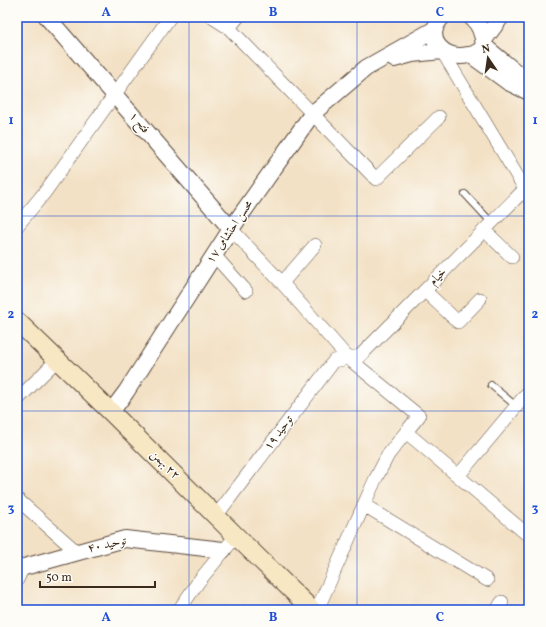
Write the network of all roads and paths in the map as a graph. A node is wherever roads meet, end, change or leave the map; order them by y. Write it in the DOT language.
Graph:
graph roads {
  1 [pos="47,17"];
  2 [pos="170,17"];
  3 [pos="212,17"];
  4 [pos="238,17"];
  5 [pos="471,17"];
  6 [pos="501,17"];
  7 [pos="437,22"];
  8 [pos="229,28"];
  9 [pos="479,47"];
  10 [pos="442,51"];
  11 [pos="366,68"];
  12 [pos="529,83"];
  13 [pos="529,92"];
  14 [pos="115,94"];
  15 [pos="312,114"];
  16 [pos="439,117"];
  17 [pos="527,193"];
  18 [pos="465,194"];
  19 [pos="17,226"];
  20 [pos="488,226"];
  21 [pos="231,229"];
  22 [pos="315,245"];
  23 [pos="214,255"];
  24 [pos="512,257"];
  25 [pos="282,283"];
  26 [pos="246,291"];
  27 [pos="425,291"];
  28 [pos="480,299"];
  29 [pos="17,321"];
  30 [pos="348,358"];
  31 [pos="57,360"];
  32 [pos="491,385"];
  33 [pos="529,391"];
  34 [pos="17,400"];
  35 [pos="516,406"];
  36 [pos="111,412"];
  37 [pos="406,432"];
  38 [pos="458,476"];
  39 [pos="17,499"];
  40 [pos="364,505"];
  41 [pos="216,516"];
  42 [pos="236,536"];
  43 [pos="529,536"];
  44 [pos="223,550"];
  45 [pos="77,552"];
  46 [pos="19,572"];
  47 [pos="487,580"];
  48 [pos="179,610"];
  49 [pos="312,610"];
  50 [pos="317,610"];
  1 -- 14 [label="street, فتح ۱"];
  2 -- 14 [label="street"];
  3 -- 8 [label="street"];
  4 -- 8 [label="street"];
  5 -- 9 [label="street"];
  6 -- 9 [label="street"];
  7 -- 10 [label="street"];
  7 -- 11 [label="street, محسن احتشامی ۱۷"];
  8 -- 15 [label="street"];
  9 -- 10 [label="street"];
  9 -- 12 [label="street"];
  9 -- 13 [label="street"];
  10 -- 11 [label="street, محسن احتشامی ۱۷"];
  10 -- 17 [label="street"];
  11 -- 15 [label="street, محسن احتشامی ۱۷"];
  14 -- 19 [label="street"];
  14 -- 21 [label="street, فتح ۱"];
  15 -- 16 [label="street"];
  15 -- 21 [label="street, محسن احتشامی ۱۷"];
  17 -- 20 [label="street, خیام"];
  18 -- 20 [label="lane"];
  20 -- 24 [label="street"];
  20 -- 27 [label="street, خیام"];
  21 -- 23 [label="street, محسن احتشامی ۱۷"];
  21 -- 25 [label="street"];
  22 -- 25 [label="street"];
  23 -- 26 [label="street"];
  23 -- 36 [label="street, محسن احتشامی ۱۷"];
  25 -- 30 [label="street"];
  27 -- 28 [label="street"];
  27 -- 30 [label="street, خیام"];
  29 -- 31 [label="main road, ٢٢ بهمن"];
  30 -- 37 [label="street"];
  30 -- 41 [label="street, توحید ۱۹"];
  31 -- 34 [label="street"];
  31 -- 36 [label="main road, ٢٢ بهمن"];
  32 -- 35 [label="lane"];
  33 -- 35 [label="street"];
  35 -- 38 [label="street"];
  36 -- 41 [label="main road, ٢٢ بهمن"];
  37 -- 38 [label="street"];
  37 -- 40 [label="street"];
  38 -- 43 [label="street"];
  39 -- 45 [label="street"];
  40 -- 47 [label="street"];
  40 -- 50 [label="street"];
  41 -- 42 [label="main road, ٢٢ بهمن"];
  42 -- 44 [label="street"];
  42 -- 49 [label="main road, ٢٢ بهمن"];
  44 -- 45 [label="street, توحید ۴۰"];
  44 -- 48 [label="street"];
  45 -- 46 [label="street, توحید ۴۰"];
}
